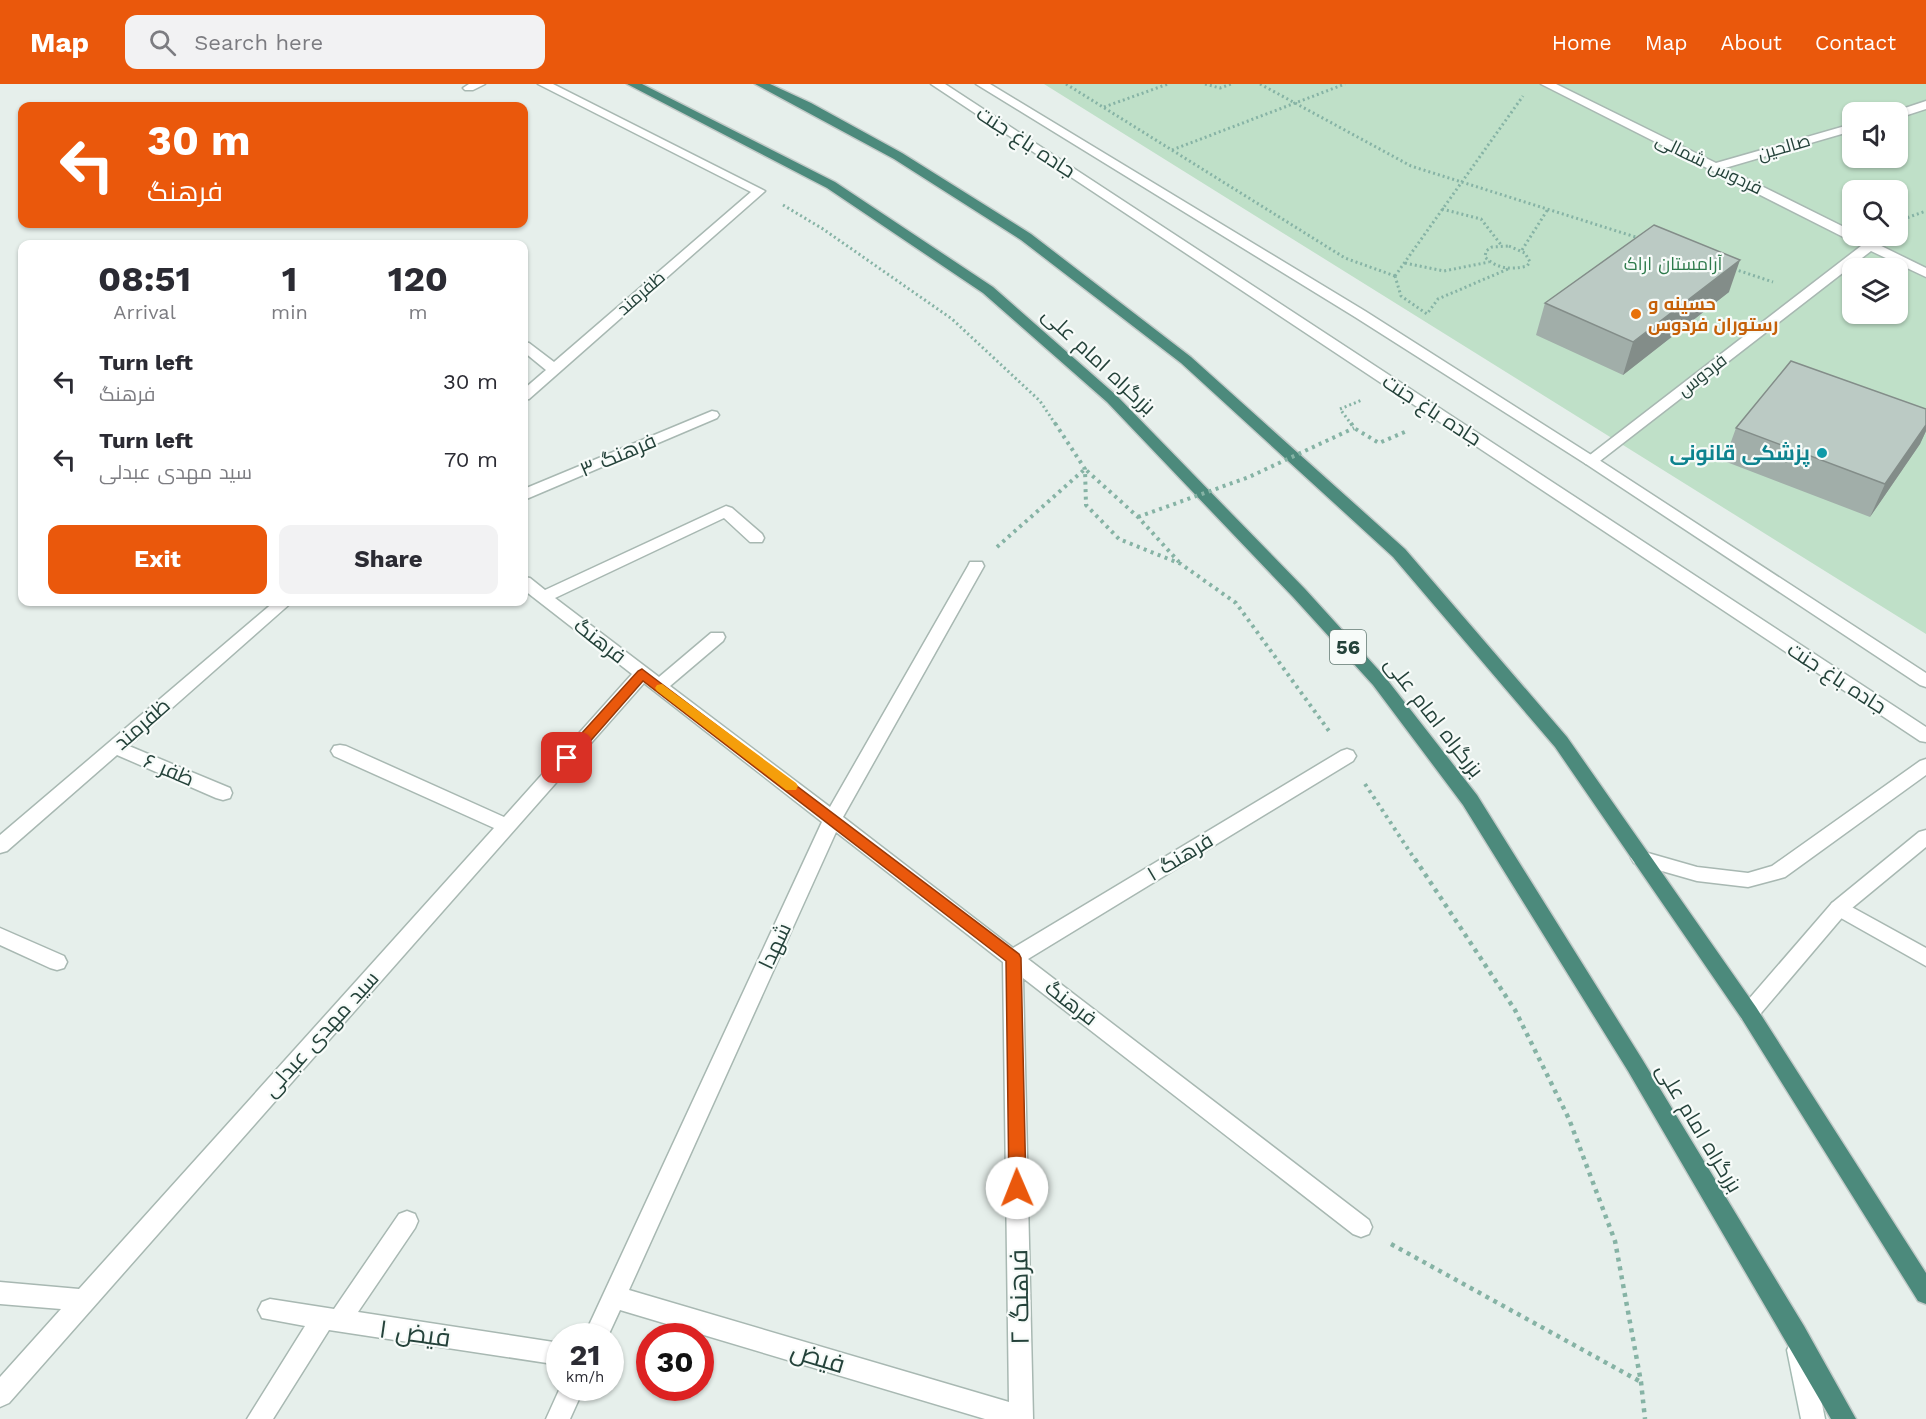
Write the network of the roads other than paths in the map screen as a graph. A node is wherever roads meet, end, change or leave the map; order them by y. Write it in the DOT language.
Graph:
graph roads {
  1 [pos="544,84"];
  2 [pos="633,84"];
  3 [pos="761,84"];
  4 [pos="937,84"];
  5 [pos="982,84"];
  6 [pos="1547,84"];
  7 [pos="1926,105"];
  8 [pos="1908,111"];
  9 [pos="1842,130"];
  10 [pos="1716,167"];
  11 [pos="1842,231"];
  12 [pos="1869,246"];
  13 [pos="1872,246"];
  14 [pos="1926,273"];
  15 [pos="528,349"];
  16 [pos="554,369"];
  17 [pos="528,392"];
  18 [pos="712,415"];
  19 [pos="1591,461"];
  20 [pos="528,493"];
  21 [pos="756,538"];
  22 [pos="976,566"];
  23 [pos="528,585"];
  24 [pos="543,597"];
  25 [pos="279,606"];
  26 [pos="717,637"];
  27 [pos="651,680"];
  28 [pos="1926,681"];
  29 [pos="1926,736"];
  30 [pos="115,747"];
  31 [pos="340,751"];
  32 [pos="1347,756"];
  33 [pos="1926,766"];
  34 [pos="223,793"];
  35 [pos="833,818"];
  36 [pos="507,826"];
  37 [pos="1926,837"];
  38 [pos="0,846"];
  39 [pos="1641,858"];
  40 [pos="1839,908"];
  41 [pos="0,936"];
  42 [pos="1013,958"];
  43 [pos="1926,958"];
  44 [pos="57,962"];
  45 [pos="1749,1013"];
  46 [pos="408,1221"];
  47 [pos="1361,1227"];
  48 [pos="0,1293"];
  49 [pos="1926,1293"];
  50 [pos="614,1297"];
  51 [pos="83,1300"];
  52 [pos="270,1310"];
  53 [pos="331,1320"];
  54 [pos="602,1323"];
  55 [pos="1796,1334"];
  56 [pos="546,1352"];
  57 [pos="0,1395"];
  58 [pos="566,1401"];
  59 [pos="1021,1418"];
  60 [pos="259,1419"];
  61 [pos="558,1419"];
  62 [pos="1813,1419"];
  63 [pos="1844,1419"];
  1 -- 16 [label="street, ظفرمند"];
  2 -- 55 [label="highway, بزرگراه امام علی / 56"];
  3 -- 39 [label="highway"];
  4 -- 29 [label="street, جاده باغ جنت"];
  5 -- 19 [label="street, جاده باغ جنت"];
  6 -- 10 [label="street, فردوس شمالی"];
  7 -- 8 [label="street"];
  9 -- 10 [label="street, صالحین"];
  10 -- 11 [label="street, فردوس شمالی"];
  12 -- 19 [label="street, فردوس"];
  13 -- 14 [label="street, فردوس شمالی"];
  15 -- 16 [label="street"];
  16 -- 17 [label="street, ظفرمند"];
  18 -- 20 [label="street, فرهنگ ۳"];
  19 -- 28 [label="street, جاده باغ جنت"];
  21 -- 24 [label="street"];
  22 -- 35 [label="street, شهدا"];
  23 -- 24 [label="street, فرهنگ"];
  24 -- 27 [label="street, فرهنگ"];
  25 -- 30 [label="street, ظفرمند"];
  26 -- 27 [label="street, سید مهدی عبدلی"];
  27 -- 35 [label="street, فرهنگ"];
  27 -- 36 [label="street, سید مهدی عبدلی"];
  30 -- 34 [label="street, ظفر ۶"];
  30 -- 38 [label="street, ظفرمند"];
  31 -- 36 [label="street"];
  32 -- 42 [label="street, فرهنگ ۱"];
  33 -- 39 [label="street"];
  35 -- 42 [label="street, فرهنگ"];
  35 -- 50 [label="street, شهدا"];
  36 -- 51 [label="street, سید مهدی عبدلی"];
  37 -- 40 [label="street"];
  39 -- 45 [label="highway"];
  40 -- 43 [label="street"];
  40 -- 45 [label="street"];
  41 -- 44 [label="street"];
  42 -- 47 [label="street, فرهنگ"];
  42 -- 59 [label="street, فرهنگ ۲"];
  45 -- 49 [label="highway"];
  46 -- 53 [label="street"];
  48 -- 51 [label="street"];
  50 -- 54 [label="street, شهدا"];
  50 -- 59 [label="street, فیض"];
  51 -- 57 [label="street, سید مهدی عبدلی"];
  52 -- 53 [label="street, فیض ۱"];
  53 -- 56 [label="street, فیض ۱"];
  53 -- 60 [label="street"];
  55 -- 62 [label="street"];
  55 -- 63 [label="highway, بزرگراه امام علی / 56"];
  58 -- 61 [label="street"];
}
